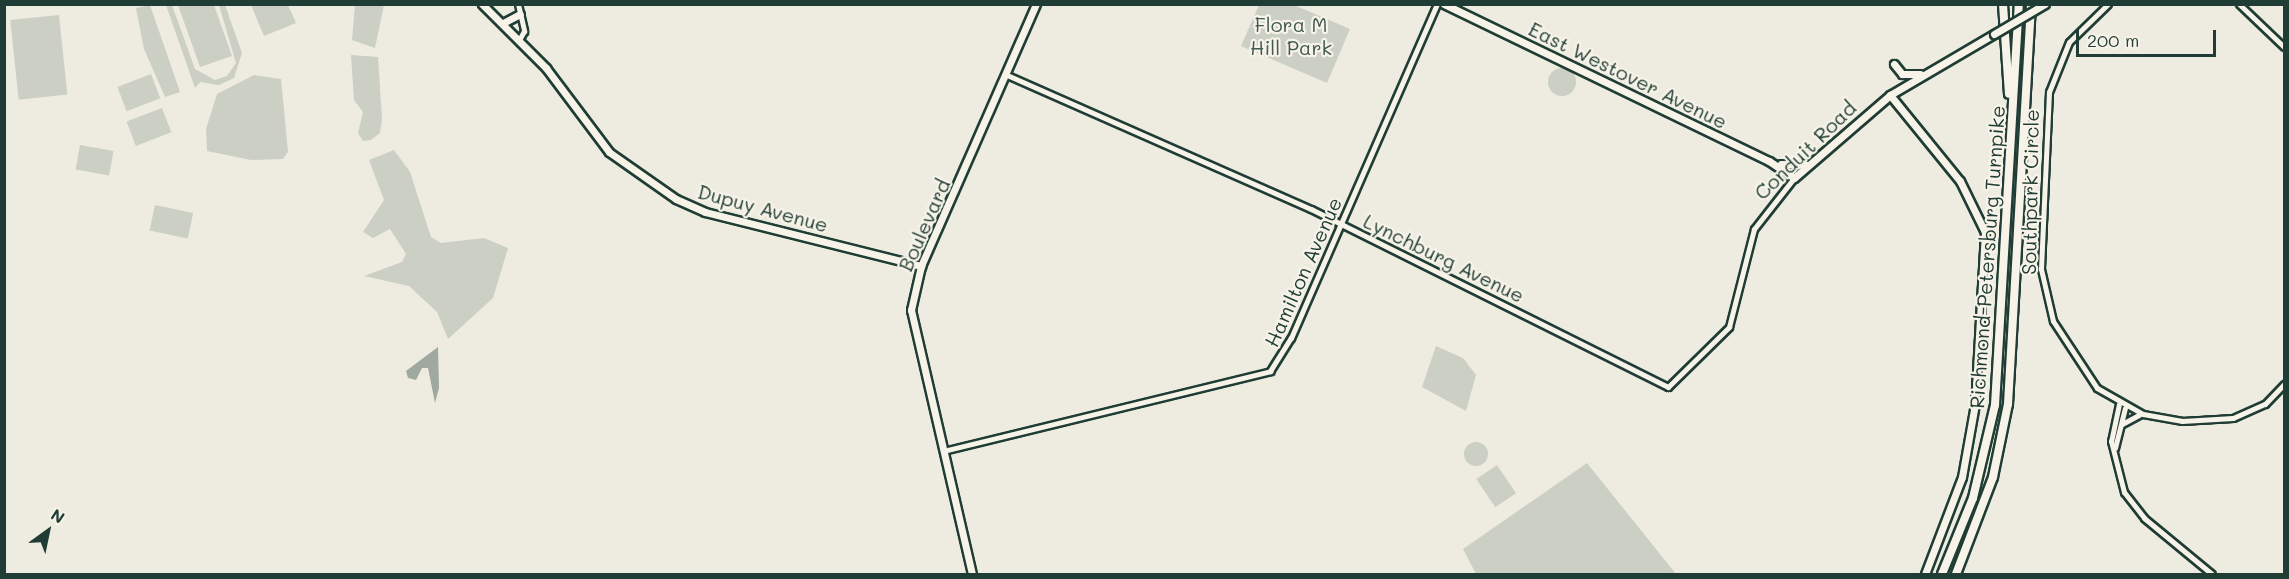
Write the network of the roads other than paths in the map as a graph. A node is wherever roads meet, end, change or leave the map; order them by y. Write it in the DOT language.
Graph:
graph roads {
  1 [pos="482,4"];
  2 [pos="518,4"];
  3 [pos="1036,4"];
  4 [pos="1437,4"];
  5 [pos="1444,4"];
  6 [pos="2003,4"];
  7 [pos="2019,4"];
  8 [pos="2031,4"];
  9 [pos="2036,4"];
  10 [pos="2045,4"];
  11 [pos="2108,4"];
  12 [pos="2239,4"];
  13 [pos="520,14"];
  14 [pos="503,23"];
  15 [pos="519,40"];
  16 [pos="2284,47"];
  17 [pos="2029,49"];
  18 [pos="1893,64"];
  19 [pos="1925,74"];
  20 [pos="1007,75"];
  21 [pos="1890,96"];
  22 [pos="2010,153"];
  23 [pos="1769,160"];
  24 [pos="1810,164"];
  25 [pos="1794,178"];
  26 [pos="1341,224"];
  27 [pos="921,266"];
  28 [pos="2284,384"];
  29 [pos="1668,387"];
  30 [pos="2122,406"];
  31 [pos="2143,414"];
  32 [pos="2119,428"];
  33 [pos="2115,448"];
  34 [pos="943,451"];
  35 [pos="972,574"];
  36 [pos="1925,574"];
  37 [pos="1942,574"];
  38 [pos="1956,574"];
  39 [pos="2212,574"];
  1 -- 14 [label="main road, Dupuy Avenue"];
  2 -- 13 [label="street"];
  3 -- 20 [label="main road, Boulevard"];
  4 -- 26 [label="street, Hamilton Avenue"];
  5 -- 23 [label="main road, East Westover Avenue"];
  6 -- 22 [label="highway"];
  7 -- 22 [label="highway, Richmond-Petersburg Turnpike"];
  8 -- 17 [label="highway, Richmond-Petersburg Turnpike"];
  9 -- 17 [label="highway"];
  10 -- 19 [label="main road, Conduit Road, bridge"];
  11 -- 30 [label="street, Southpark Circle"];
  12 -- 16 [label="street"];
  13 -- 14 [label="main road"];
  13 -- 15 [label="street"];
  14 -- 15 [label="main road, Dupuy Avenue"];
  15 -- 27 [label="main road, Dupuy Avenue"];
  17 -- 38 [label="highway, Richmond-Petersburg Turnpike"];
  18 -- 19 [label="main road"];
  19 -- 21 [label="main road, Conduit Road"];
  20 -- 26 [label="street, Lynchburg Avenue"];
  20 -- 27 [label="main road, Boulevard"];
  21 -- 24 [label="main road, Conduit Road"];
  21 -- 36 [label="main road"];
  22 -- 37 [label="highway, Richmond-Petersburg Turnpike"];
  23 -- 24 [label="main road"];
  23 -- 25 [label="main road, East Westover Avenue"];
  24 -- 25 [label="main road, Conduit Road"];
  25 -- 29 [label="street, Conduit Road"];
  26 -- 29 [label="street, Lynchburg Avenue"];
  26 -- 34 [label="street, Hamilton Avenue"];
  27 -- 34 [label="main road, Boulevard"];
  28 -- 31 [label="street"];
  30 -- 31 [label="street"];
  30 -- 32 [label="street"];
  30 -- 33 [label="street"];
  31 -- 32 [label="street"];
  32 -- 33 [label="street"];
  33 -- 39 [label="street"];
  34 -- 35 [label="main road, Boulevard"];
}
